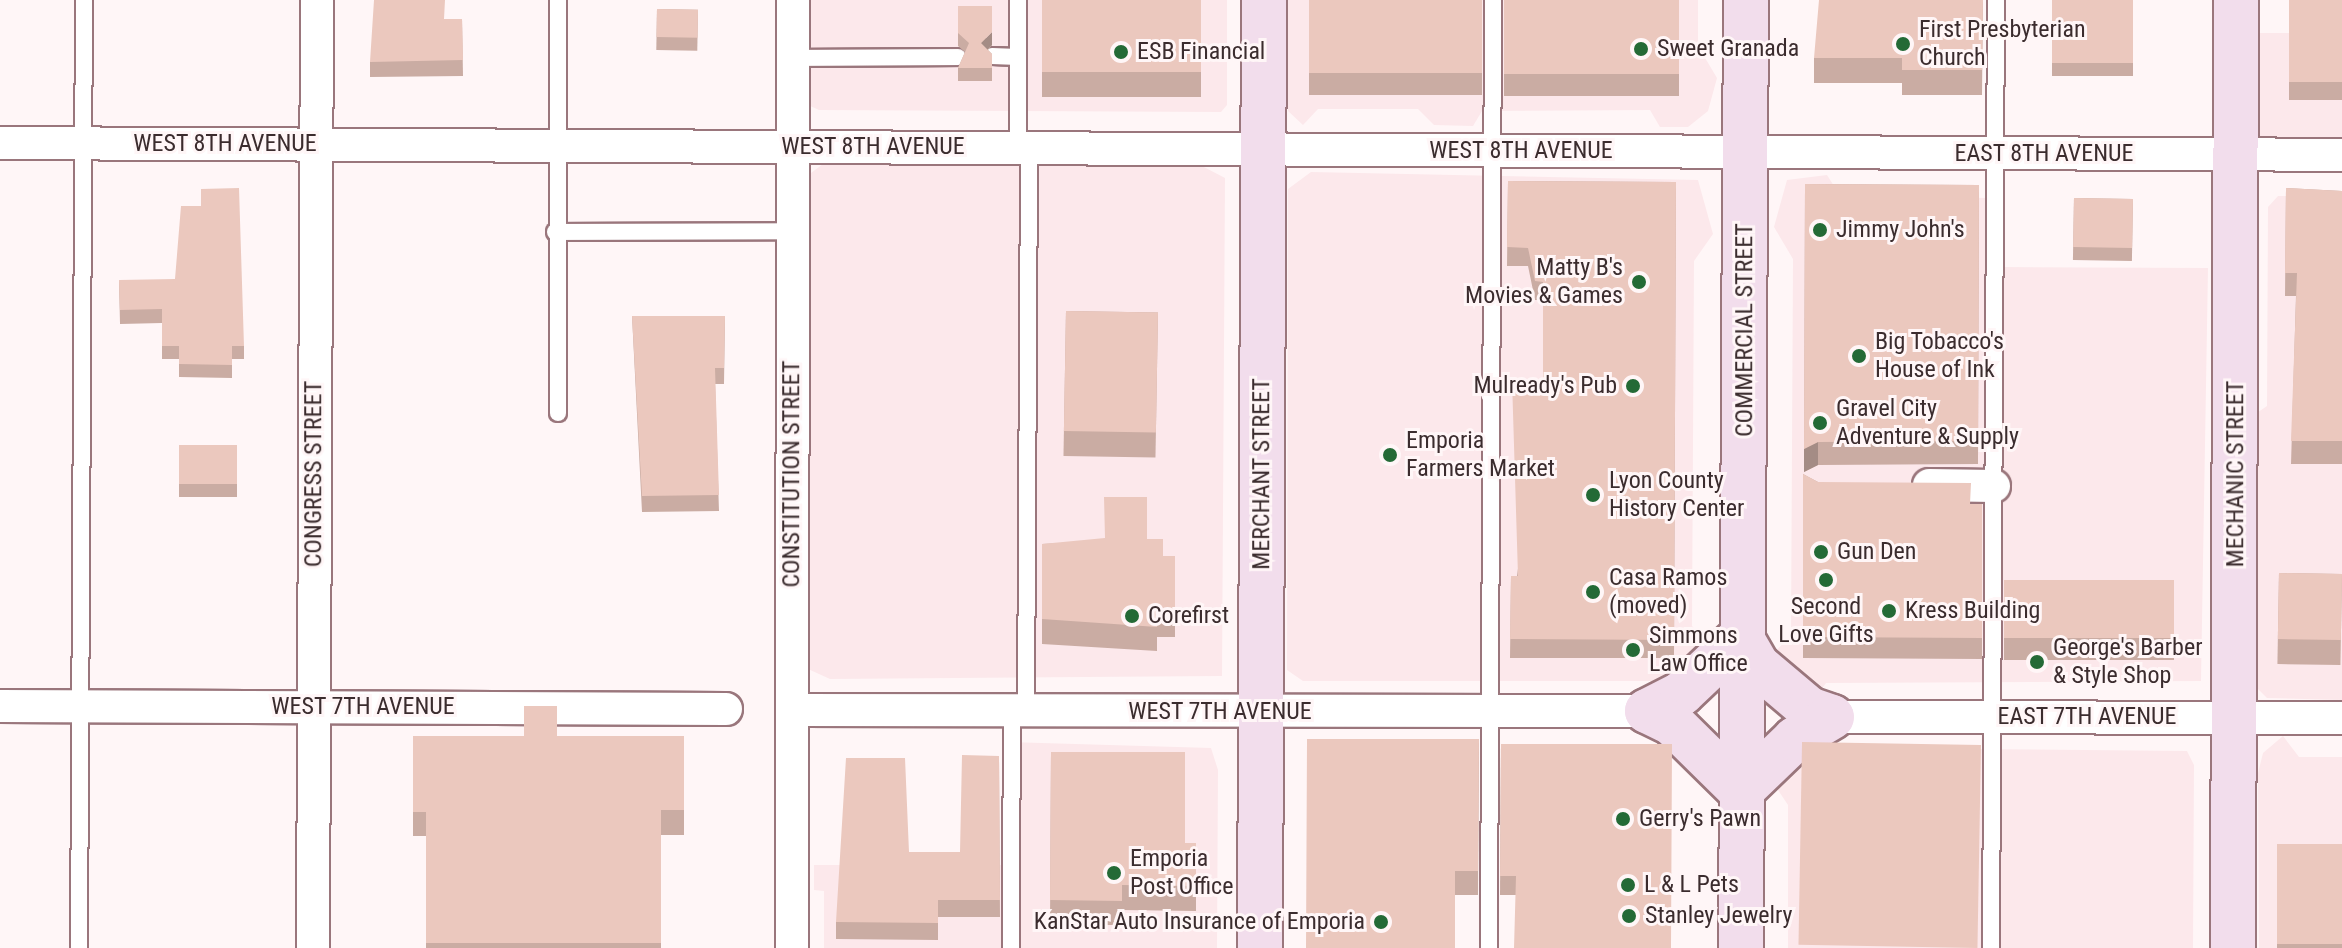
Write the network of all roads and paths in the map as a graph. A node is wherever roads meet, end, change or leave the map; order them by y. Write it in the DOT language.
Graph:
graph roads {
  1 [pos="84,0"];
  2 [pos="317,0"];
  3 [pos="558,0"];
  4 [pos="793,0"];
  5 [pos="1018,0"];
  6 [pos="1264,0"];
  7 [pos="1493,0"];
  8 [pos="1746,0"];
  9 [pos="1996,0"];
  10 [pos="2236,0"];
  11 [pos="992,56"];
  12 [pos="958,57"];
  13 [pos="1018,57"];
  14 [pos="793,58"];
  15 [pos="0,143"];
  16 [pos="85,143"];
  17 [pos="316,144"];
  18 [pos="557,145"];
  19 [pos="793,147"];
  20 [pos="1024,148"];
  21 [pos="1263,149"];
  22 [pos="1492,150"];
  23 [pos="1746,152"];
  24 [pos="1995,154"];
  25 [pos="2237,155"];
  26 [pos="2342,155"];
  27 [pos="791,231"];
  28 [pos="555,232"];
  29 [pos="558,413"];
  30 [pos="1898,485"];
  31 [pos="1994,486"];
  32 [pos="1741,637"];
  33 [pos="0,706"];
  34 [pos="82,706"];
  35 [pos="314,707"];
  36 [pos="726,709"];
  37 [pos="793,710"];
  38 [pos="1019,711"];
  39 [pos="1647,711"];
  40 [pos="1260,712"];
  41 [pos="1490,713"];
  42 [pos="1992,716"];
  43 [pos="1832,717"];
  44 [pos="2234,718"];
  45 [pos="2342,718"];
  46 [pos="1741,791"];
  47 [pos="79,948"];
  48 [pos="313,948"];
  49 [pos="792,948"];
  50 [pos="1011,948"];
  51 [pos="1260,948"];
  52 [pos="1489,948"];
  53 [pos="1741,948"];
  54 [pos="1991,948"];
  55 [pos="2233,948"];
  1 -- 16 [label="lane"];
  2 -- 17 [label="street, CONGRESS STREET"];
  3 -- 18 [label="lane"];
  4 -- 14 [label="street, CONSTITUTION STREET"];
  5 -- 13 [label="lane"];
  6 -- 21 [label="street, MERCHANT STREET"];
  7 -- 22 [label="lane"];
  8 -- 23 [label="street, COMMERCIAL STREET"];
  9 -- 24 [label="lane"];
  10 -- 25 [label="street, MECHANIC STREET"];
  11 -- 13 [label="lane"];
  12 -- 14 [label="lane"];
  13 -- 20 [label="lane"];
  14 -- 19 [label="street, CONSTITUTION STREET"];
  15 -- 16 [label="street, WEST 8TH AVENUE"];
  16 -- 17 [label="street, WEST 8TH AVENUE"];
  16 -- 34 [label="lane"];
  17 -- 18 [label="street, WEST 8TH AVENUE"];
  17 -- 35 [label="street, CONGRESS STREET"];
  18 -- 19 [label="street, WEST 8TH AVENUE"];
  18 -- 28 [label="lane"];
  19 -- 20 [label="street, WEST 8TH AVENUE"];
  19 -- 27 [label="street, CONSTITUTION STREET"];
  20 -- 21 [label="street, WEST 8TH AVENUE"];
  20 -- 38 [label="lane"];
  21 -- 22 [label="street, WEST 8TH AVENUE"];
  21 -- 40 [label="street, MERCHANT STREET"];
  22 -- 23 [label="street, WEST 8TH AVENUE"];
  22 -- 41 [label="lane"];
  23 -- 24 [label="street, EAST 8TH AVENUE"];
  23 -- 32 [label="street, COMMERCIAL STREET"];
  24 -- 25 [label="street, EAST 8TH AVENUE"];
  24 -- 31 [label="lane"];
  25 -- 26 [label="street, EAST 8TH AVENUE"];
  25 -- 44 [label="street, MECHANIC STREET"];
  27 -- 28 [label="lane"];
  27 -- 37 [label="street, CONSTITUTION STREET"];
  28 -- 29 [label="lane"];
  30 -- 31 [label="street"];
  31 -- 42 [label="lane"];
  32 -- 39 [label="street"];
  32 -- 43 [label="street"];
  32 -- 46 [label="street, COMMERCIAL STREET"];
  33 -- 34 [label="street, WEST 7TH AVENUE"];
  34 -- 35 [label="street, WEST 7TH AVENUE"];
  34 -- 47 [label="lane"];
  35 -- 36 [label="street, WEST 7TH AVENUE"];
  35 -- 48 [label="street, CONGRESS STREET"];
  37 -- 38 [label="street, WEST 7TH AVENUE"];
  37 -- 49 [label="street, CONSTITUTION STREET"];
  38 -- 40 [label="street, WEST 7TH AVENUE"];
  38 -- 50 [label="lane"];
  39 -- 41 [label="street, WEST 7TH AVENUE"];
  39 -- 46 [label="street"];
  40 -- 41 [label="street, WEST 7TH AVENUE"];
  40 -- 51 [label="street, MERCHANT STREET"];
  41 -- 52 [label="lane"];
  42 -- 43 [label="street, EAST 7TH AVENUE"];
  42 -- 44 [label="street, EAST 7TH AVENUE"];
  42 -- 54 [label="lane"];
  43 -- 46 [label="street"];
  44 -- 45 [label="street, EAST 7TH AVENUE"];
  44 -- 55 [label="street, MECHANIC STREET"];
  46 -- 53 [label="street, COMMERCIAL STREET"];
}
